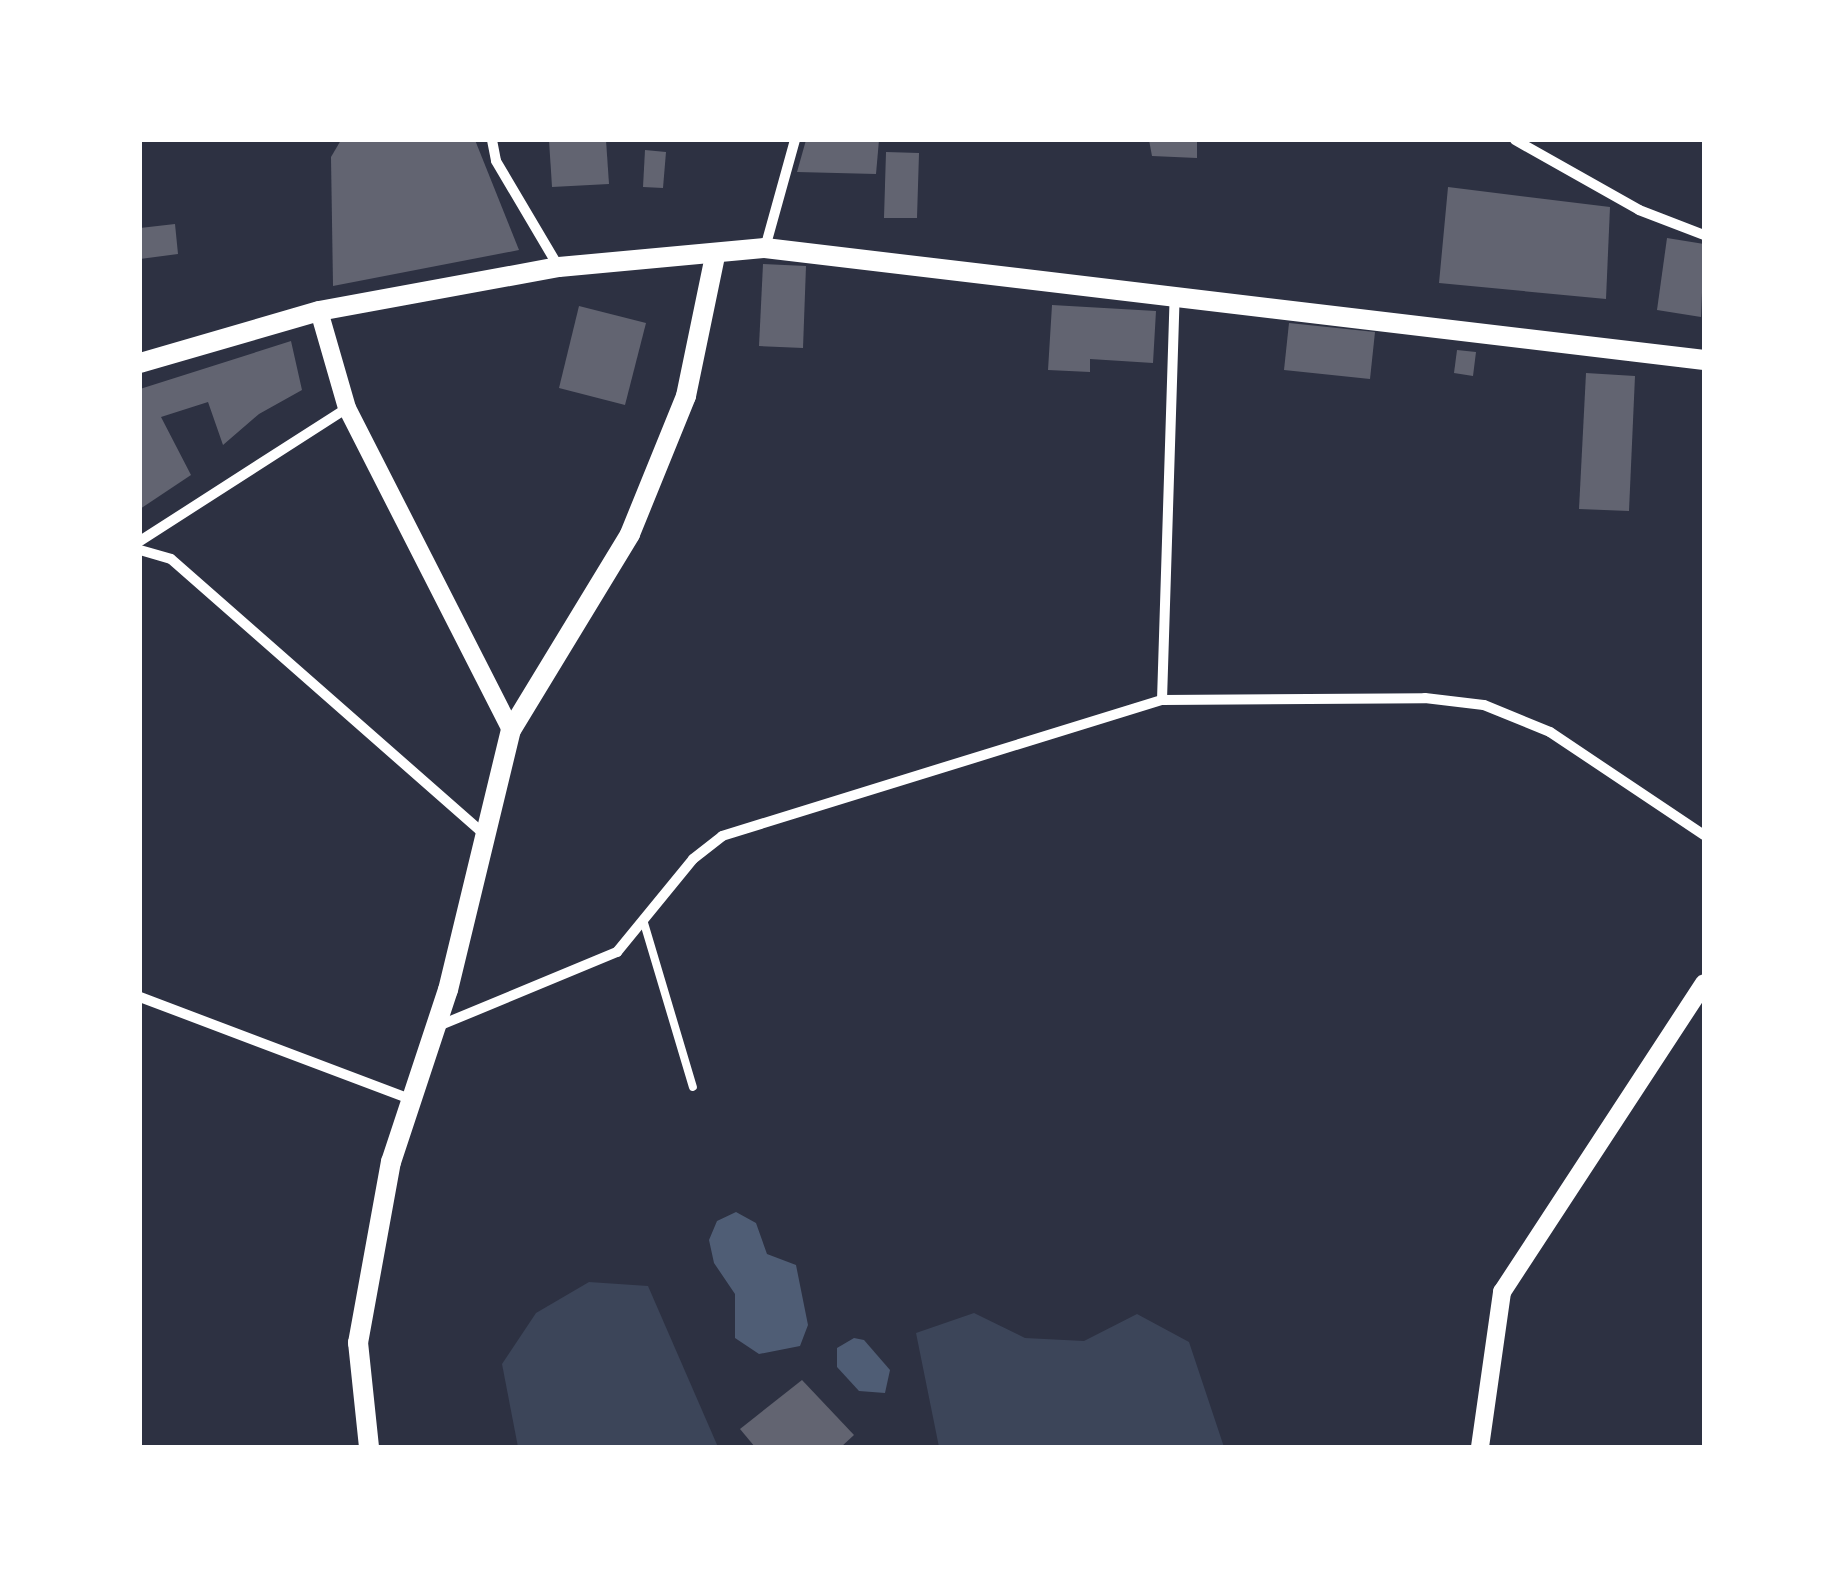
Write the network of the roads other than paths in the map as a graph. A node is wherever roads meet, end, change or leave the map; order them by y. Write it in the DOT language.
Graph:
graph roads {
  1 [pos="492,140"];
  2 [pos="795,140"];
  3 [pos="1515,140"];
  4 [pos="1704,235"];
  5 [pos="765,248"];
  6 [pos="716,256"];
  7 [pos="558,267"];
  8 [pos="1174,298"];
  9 [pos="319,311"];
  10 [pos="1704,360"];
  11 [pos="140,364"];
  12 [pos="347,408"];
  13 [pos="140,541"];
  14 [pos="140,550"];
  15 [pos="1162,700"];
  16 [pos="511,730"];
  17 [pos="482,832"];
  18 [pos="1704,835"];
  19 [pos="644,923"];
  20 [pos="1704,983"];
  21 [pos="140,997"];
  22 [pos="434,1028"];
  23 [pos="693,1088"];
  24 [pos="410,1099"];
  25 [pos="369,1447"];
  26 [pos="1480,1447"];
  1 -- 7 [label="street"];
  2 -- 5 [label="street"];
  3 -- 4 [label="street"];
  5 -- 6 [label="main road"];
  5 -- 8 [label="main road"];
  6 -- 7 [label="main road"];
  6 -- 16 [label="main road"];
  7 -- 9 [label="main road"];
  8 -- 10 [label="main road"];
  8 -- 15 [label="street"];
  9 -- 11 [label="main road"];
  9 -- 12 [label="street"];
  12 -- 13 [label="street"];
  12 -- 16 [label="street"];
  14 -- 17 [label="street"];
  15 -- 18 [label="street"];
  15 -- 19 [label="street"];
  16 -- 17 [label="main road"];
  17 -- 22 [label="main road"];
  19 -- 22 [label="street"];
  19 -- 23 [label="lane"];
  20 -- 26 [label="street"];
  21 -- 24 [label="street"];
  22 -- 24 [label="main road"];
  24 -- 25 [label="main road"];
}
